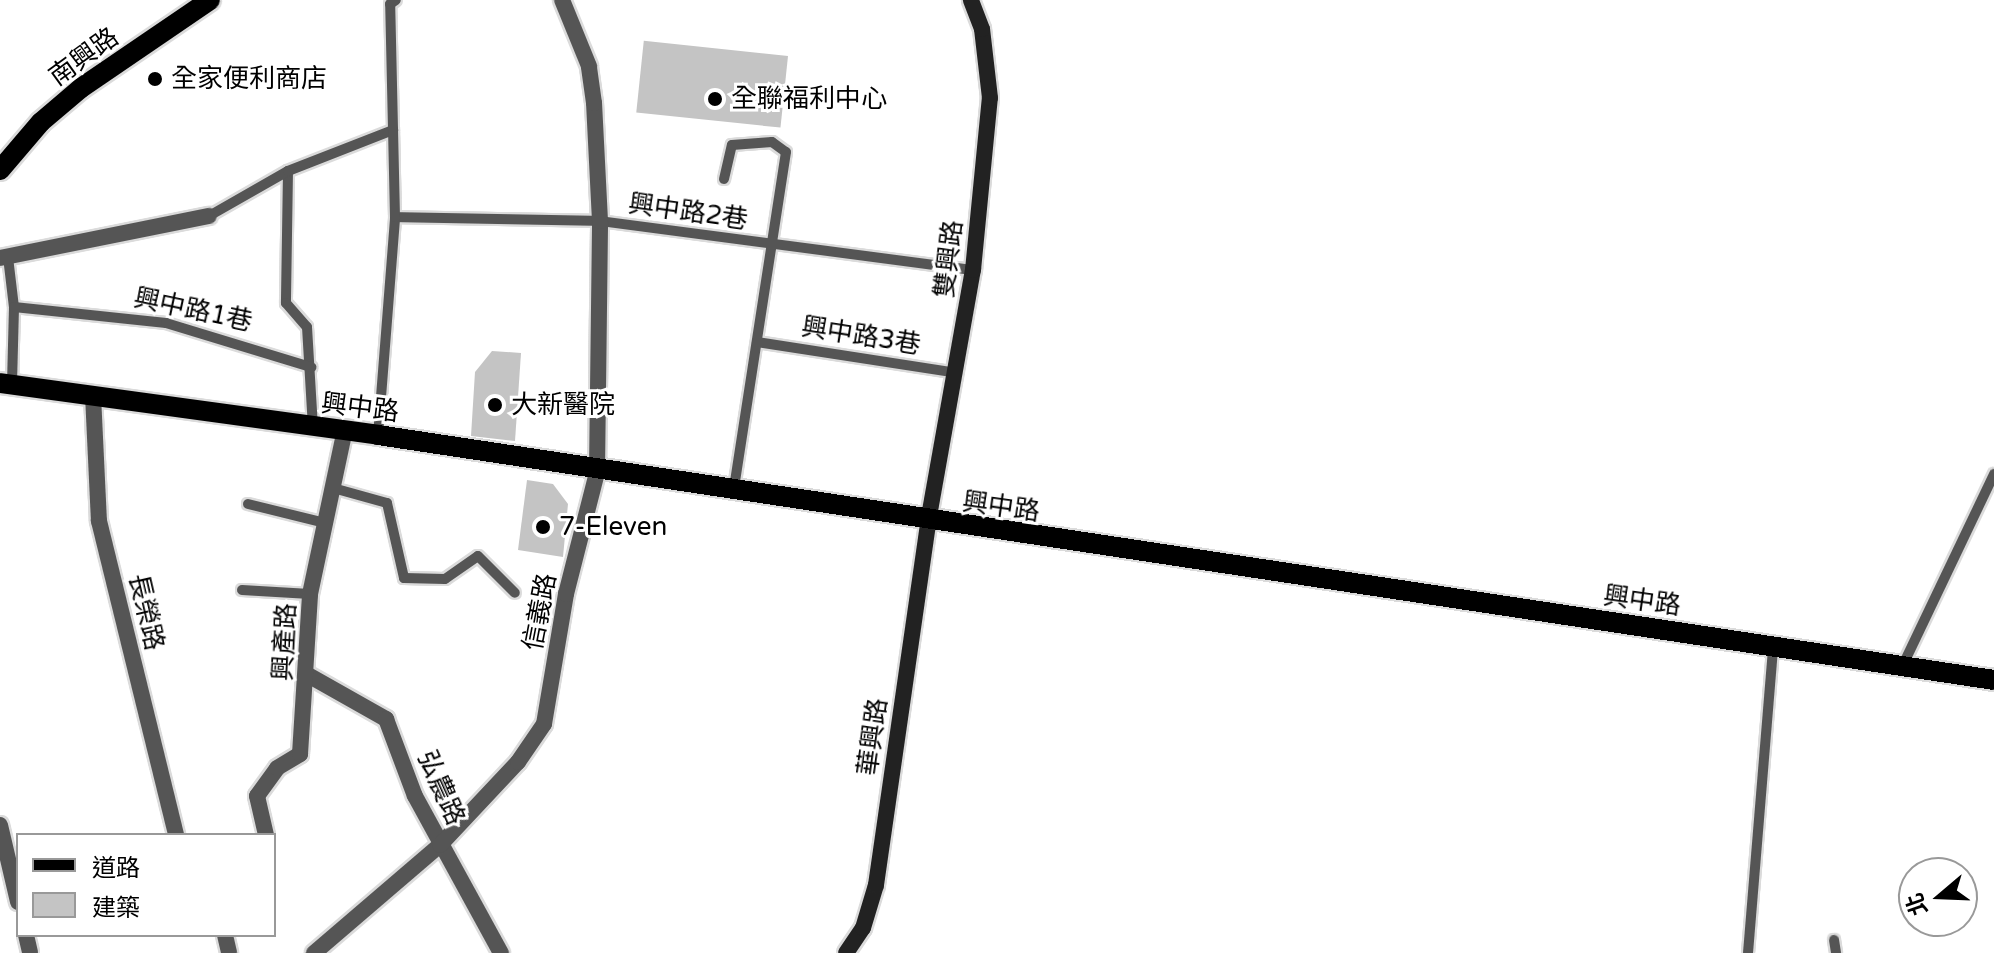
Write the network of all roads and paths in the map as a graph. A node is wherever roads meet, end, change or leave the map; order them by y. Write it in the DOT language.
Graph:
graph roads {
  1 [pos="210,0"];
  2 [pos="396,0"];
  3 [pos="562,0"];
  4 [pos="971,0"];
  5 [pos="393,130"];
  6 [pos="0,170"];
  7 [pos="288,171"];
  8 [pos="724,179"];
  9 [pos="209,216"];
  10 [pos="395,217"];
  11 [pos="600,221"];
  12 [pos="771,247"];
  13 [pos="4,257"];
  14 [pos="973,270"];
  15 [pos="14,307"];
  16 [pos="757,342"];
  17 [pos="311,367"];
  18 [pos="957,373"];
  19 [pos="6,384"];
  20 [pos="93,395"];
  21 [pos="313,428"];
  22 [pos="344,434"];
  23 [pos="378,435"];
  24 [pos="597,472"];
  25 [pos="1994,474"];
  26 [pos="333,488"];
  27 [pos="734,491"];
  28 [pos="248,504"];
  29 [pos="928,522"];
  30 [pos="325,523"];
  31 [pos="242,590"];
  32 [pos="515,593"];
  33 [pos="310,594"];
  34 [pos="1773,646"];
  35 [pos="1902,667"];
  36 [pos="308,675"];
  37 [pos="1994,680"];
  38 [pos="0,825"];
  39 [pos="176,833"];
  40 [pos="266,833"];
  41 [pos="440,845"];
  42 [pos="16,893"];
  43 [pos="1834,940"];
  44 [pos="314,953"];
  45 [pos="501,953"];
  46 [pos="846,953"];
  47 [pos="1748,953"];
  48 [pos="1836,953"];
  1 -- 6 [label="main road, 南興路"];
  2 -- 5 [label="lane"];
  3 -- 11 [label="street, 信義路"];
  4 -- 14 [label="main road, 雙興路"];
  5 -- 7 [label="lane"];
  5 -- 10 [label="lane"];
  7 -- 9 [label="lane"];
  7 -- 17 [label="lane, 興中路1巷"];
  8 -- 12 [label="lane"];
  9 -- 13 [label="street"];
  10 -- 11 [label="lane, 興中路2巷"];
  10 -- 23 [label="lane"];
  11 -- 12 [label="lane, 興中路2巷"];
  11 -- 24 [label="street, 信義路"];
  12 -- 14 [label="lane, 興中路2巷"];
  12 -- 16 [label="lane"];
  13 -- 15 [label="lane"];
  14 -- 18 [label="main road, 雙興路"];
  15 -- 17 [label="lane, 興中路1巷"];
  15 -- 19 [label="lane"];
  16 -- 18 [label="lane, 興中路3巷"];
  16 -- 27 [label="lane"];
  17 -- 21 [label="lane, 興中路1巷"];
  18 -- 29 [label="main road, 雙興路"];
  19 -- 20 [label="main road, 興中路"];
  20 -- 21 [label="main road, 興中路"];
  20 -- 39 [label="street, 長榮路"];
  21 -- 22 [label="main road, 興中路"];
  22 -- 23 [label="main road, 興中路"];
  22 -- 26 [label="street, 興產路"];
  23 -- 24 [label="main road, 興中路"];
  24 -- 27 [label="main road, 興中路"];
  24 -- 41 [label="street, 信義路"];
  25 -- 35 [label="lane"];
  26 -- 30 [label="street, 興產路"];
  26 -- 32 [label="lane"];
  27 -- 29 [label="main road, 興中路"];
  28 -- 30 [label="lane"];
  29 -- 34 [label="main road, 興中路"];
  29 -- 46 [label="main road, 華興路"];
  30 -- 33 [label="street, 興產路"];
  31 -- 33 [label="lane"];
  33 -- 36 [label="street, 興產路"];
  34 -- 35 [label="main road, 興中路"];
  34 -- 47 [label="lane"];
  35 -- 37 [label="main road, 興中路"];
  36 -- 40 [label="street, 興產路"];
  36 -- 41 [label="street, 弘農路"];
  38 -- 42 [label="street"];
  41 -- 44 [label="street, 信義路"];
  41 -- 45 [label="street, 弘農路"];
  43 -- 48 [label="lane"];
}
